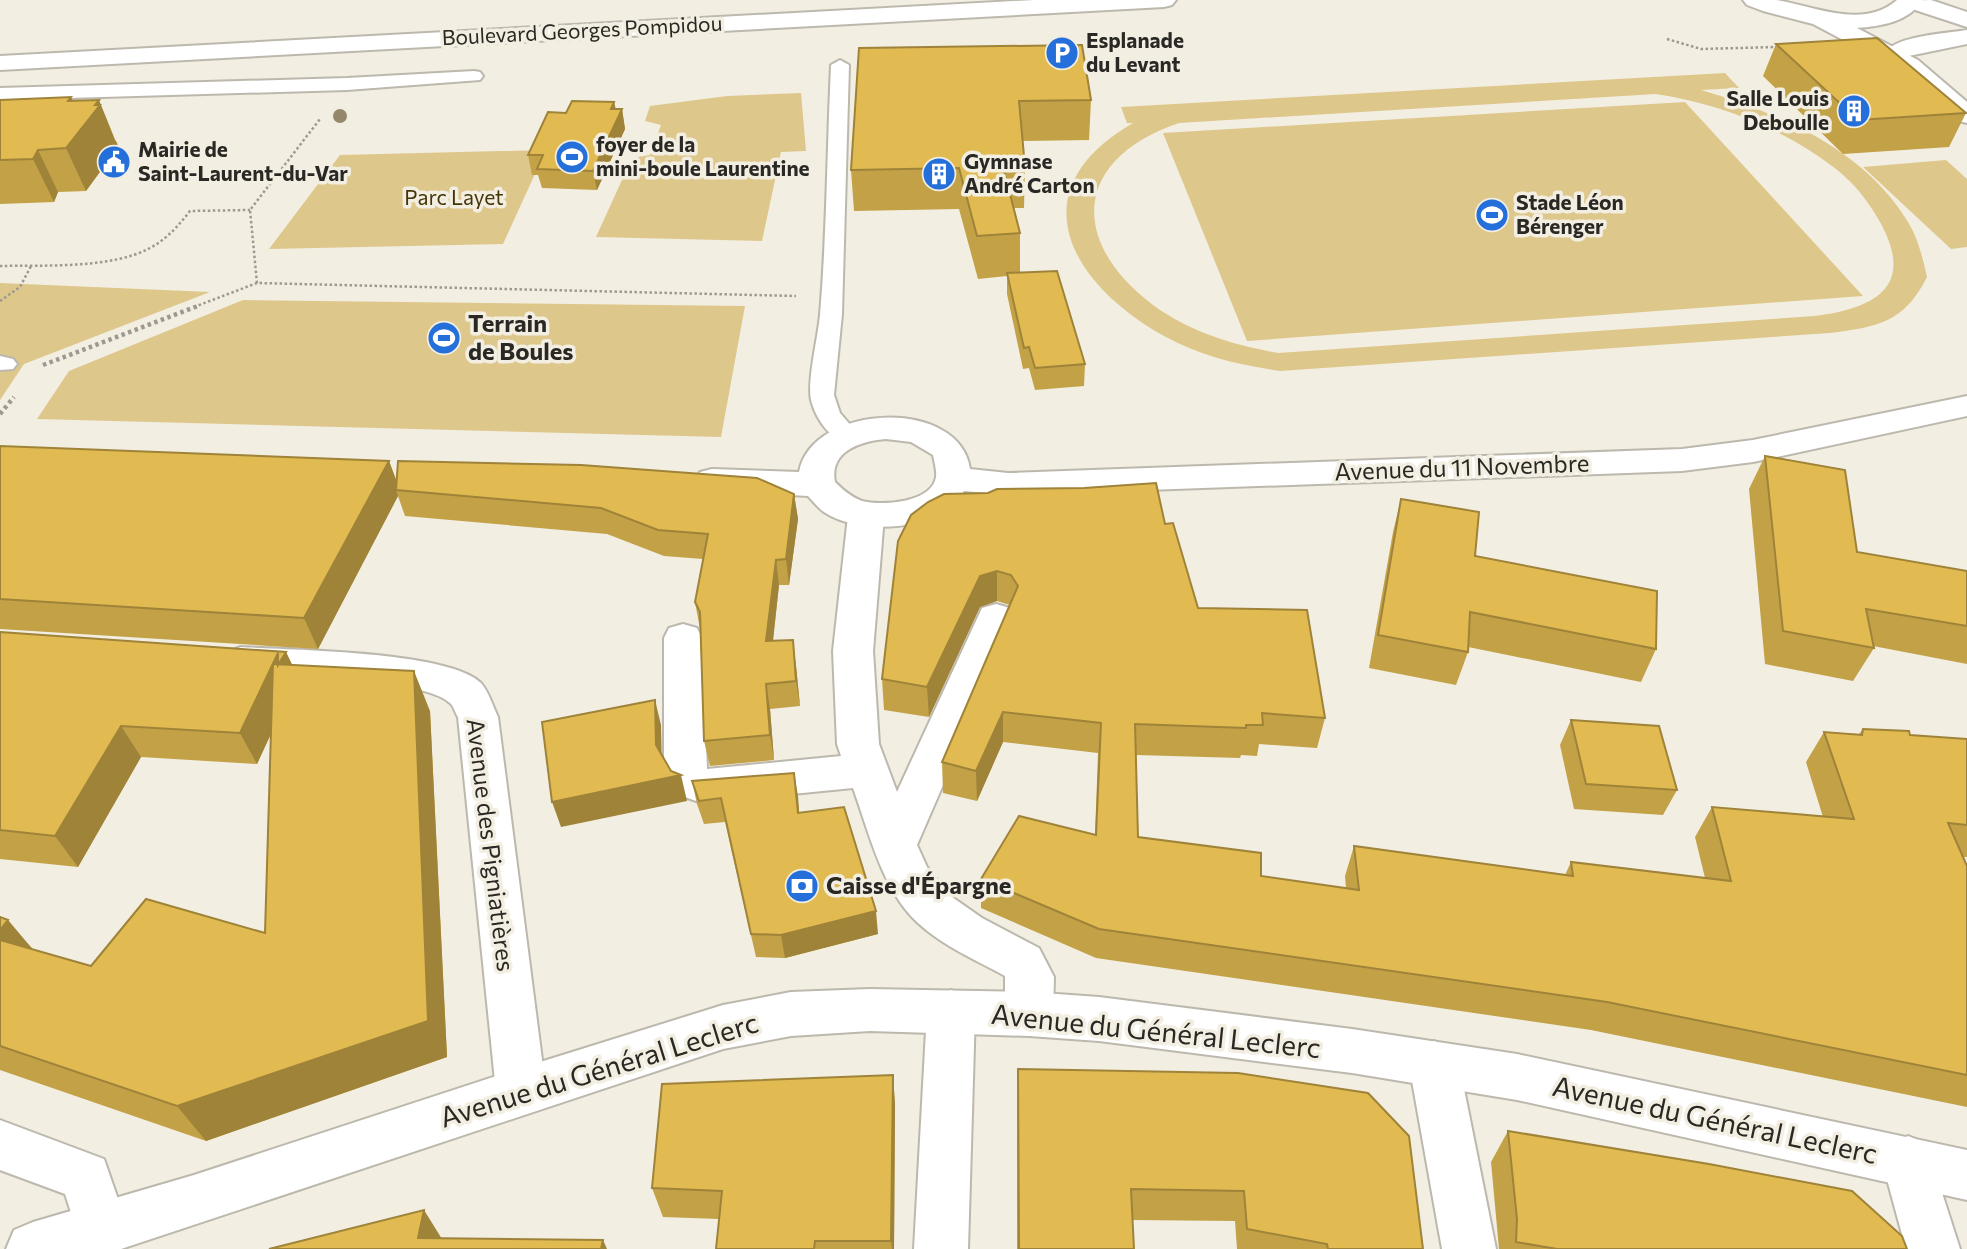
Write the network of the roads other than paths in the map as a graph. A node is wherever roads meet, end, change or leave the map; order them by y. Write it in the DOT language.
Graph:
graph roads {
  1 [pos="1164,0"];
  2 [pos="1755,0"];
  3 [pos="1911,1"];
  4 [pos="1886,16"];
  5 [pos="1820,18"];
  6 [pos="1967,20"];
  7 [pos="1967,37"];
  8 [pos="1904,58"];
  9 [pos="0,62"];
  10 [pos="840,65"];
  11 [pos="474,76"];
  12 [pos="0,94"];
  13 [pos="1967,115"];
  14 [pos="1967,406"];
  15 [pos="848,436"];
  16 [pos="684,479"];
  17 [pos="953,480"];
  18 [pos="818,486"];
  19 [pos="866,516"];
  20 [pos="996,618"];
  21 [pos="682,638"];
  22 [pos="204,659"];
  23 [pos="867,769"];
  24 [pos="895,845"];
  25 [pos="951,1012"];
  26 [pos="1029,1014"];
  27 [pos="1434,1064"];
  28 [pos="521,1091"];
  29 [pos="0,1145"];
  30 [pos="1908,1161"];
  31 [pos="1967,1175"];
  32 [pos="102,1231"];
  33 [pos="33,1249"];
  34 [pos="941,1249"];
  35 [pos="1469,1249"];
  36 [pos="1933,1249"];
  1 -- 9 [label="street, Boulevard Georges Pompidou"];
  2 -- 5 [label="street"];
  3 -- 4 [label="street"];
  3 -- 6 [label="street"];
  4 -- 5 [label="street"];
  4 -- 8 [label="street"];
  5 -- 8 [label="street"];
  7 -- 8 [label="street"];
  8 -- 13 [label="street"];
  10 -- 15 [label="lane"];
  11 -- 12 [label="lane"];
  14 -- 17 [label="street, Avenue du 11 Novembre"];
  15 -- 17 [label="street"];
  15 -- 18 [label="street"];
  16 -- 18 [label="street"];
  17 -- 19 [label="street"];
  18 -- 19 [label="street"];
  19 -- 23 [label="street"];
  20 -- 24 [label="street"];
  21 -- 23 [label="street"];
  22 -- 28 [label="street, Avenue des Pigniatières"];
  23 -- 24 [label="street"];
  24 -- 26 [label="street"];
  25 -- 26 [label="street, Avenue du Général Leclerc"];
  25 -- 28 [label="street, Avenue du Général Leclerc"];
  25 -- 34 [label="street"];
  26 -- 27 [label="street, Avenue du Général Leclerc"];
  27 -- 30 [label="street, Avenue du Général Leclerc"];
  27 -- 35 [label="street"];
  28 -- 32 [label="street, Avenue du Général Leclerc"];
  29 -- 32 [label="street"];
  30 -- 31 [label="street, Avenue du Général Leclerc"];
  30 -- 36 [label="street"];
  32 -- 33 [label="street, Avenue du Général Leclerc"];
}
